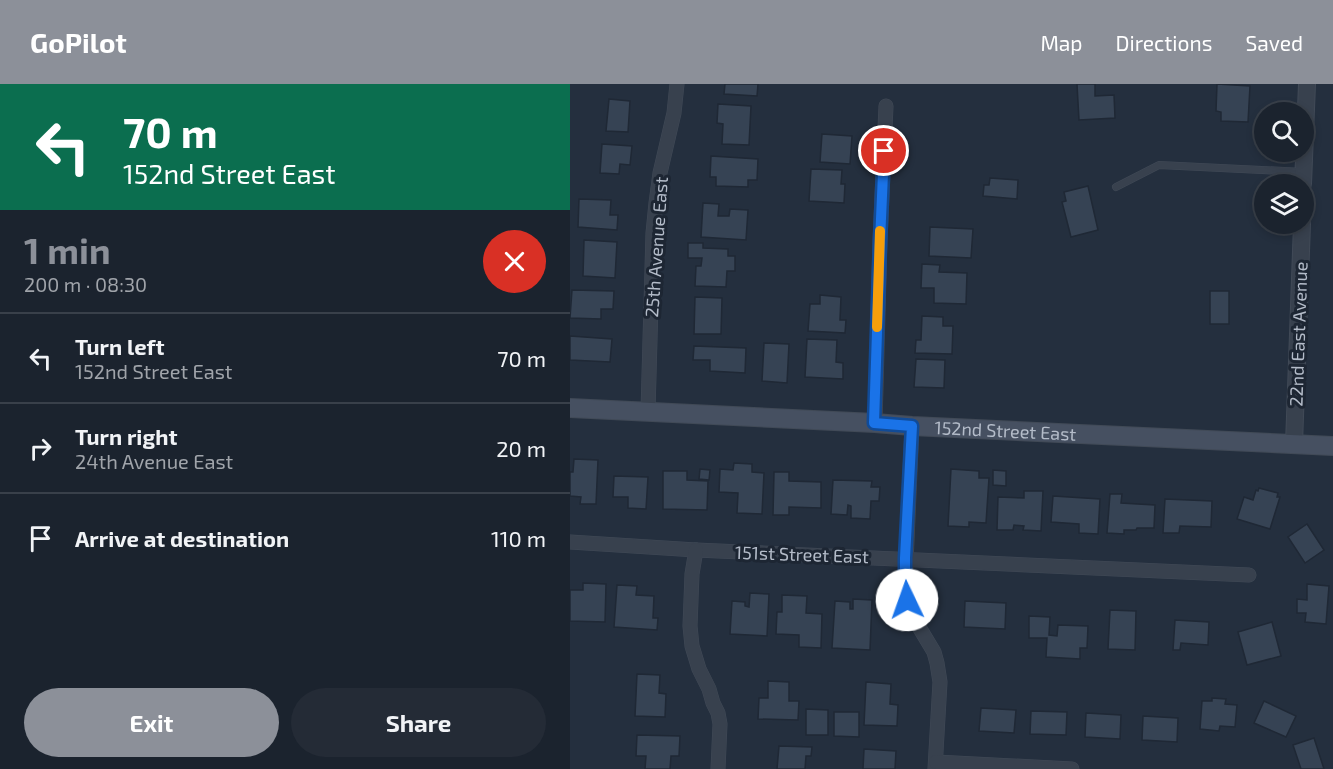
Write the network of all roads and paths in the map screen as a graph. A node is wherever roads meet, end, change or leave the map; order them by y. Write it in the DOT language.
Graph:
graph roads {
  1 [pos="678,84"];
  2 [pos="1307,84"];
  3 [pos="886,106"];
  4 [pos="1259,174"];
  5 [pos="1304,174"];
  6 [pos="1116,187"];
  7 [pos="1302,234"];
  8 [pos="570,408"];
  9 [pos="648,411"];
  10 [pos="874,423"];
  11 [pos="912,426"];
  12 [pos="1294,444"];
  13 [pos="1333,446"];
  14 [pos="570,542"];
  15 [pos="696,550"];
  16 [pos="905,558"];
  17 [pos="1249,575"];
  18 [pos="935,765"];
  19 [pos="718,769"];
  20 [pos="1072,769"];
  1 -- 9 [label="street, 25th Avenue East"];
  2 -- 5 [label="street"];
  3 -- 10 [label="street"];
  4 -- 6 [label="lane"];
  7 -- 12 [label="street, 22nd East Avenue"];
  8 -- 9 [label="main road, 152nd Street East"];
  9 -- 10 [label="main road, 152nd Street East"];
  10 -- 11 [label="main road, 152nd Street East"];
  11 -- 12 [label="main road, 152nd Street East"];
  11 -- 16 [label="street"];
  12 -- 13 [label="main road, 152nd Street East"];
  14 -- 15 [label="street, 151st Street East"];
  15 -- 16 [label="street, 151st Street East"];
  15 -- 19 [label="street"];
  16 -- 17 [label="street, 151st Street East"];
  16 -- 18 [label="street"];
  18 -- 20 [label="street"];
}
